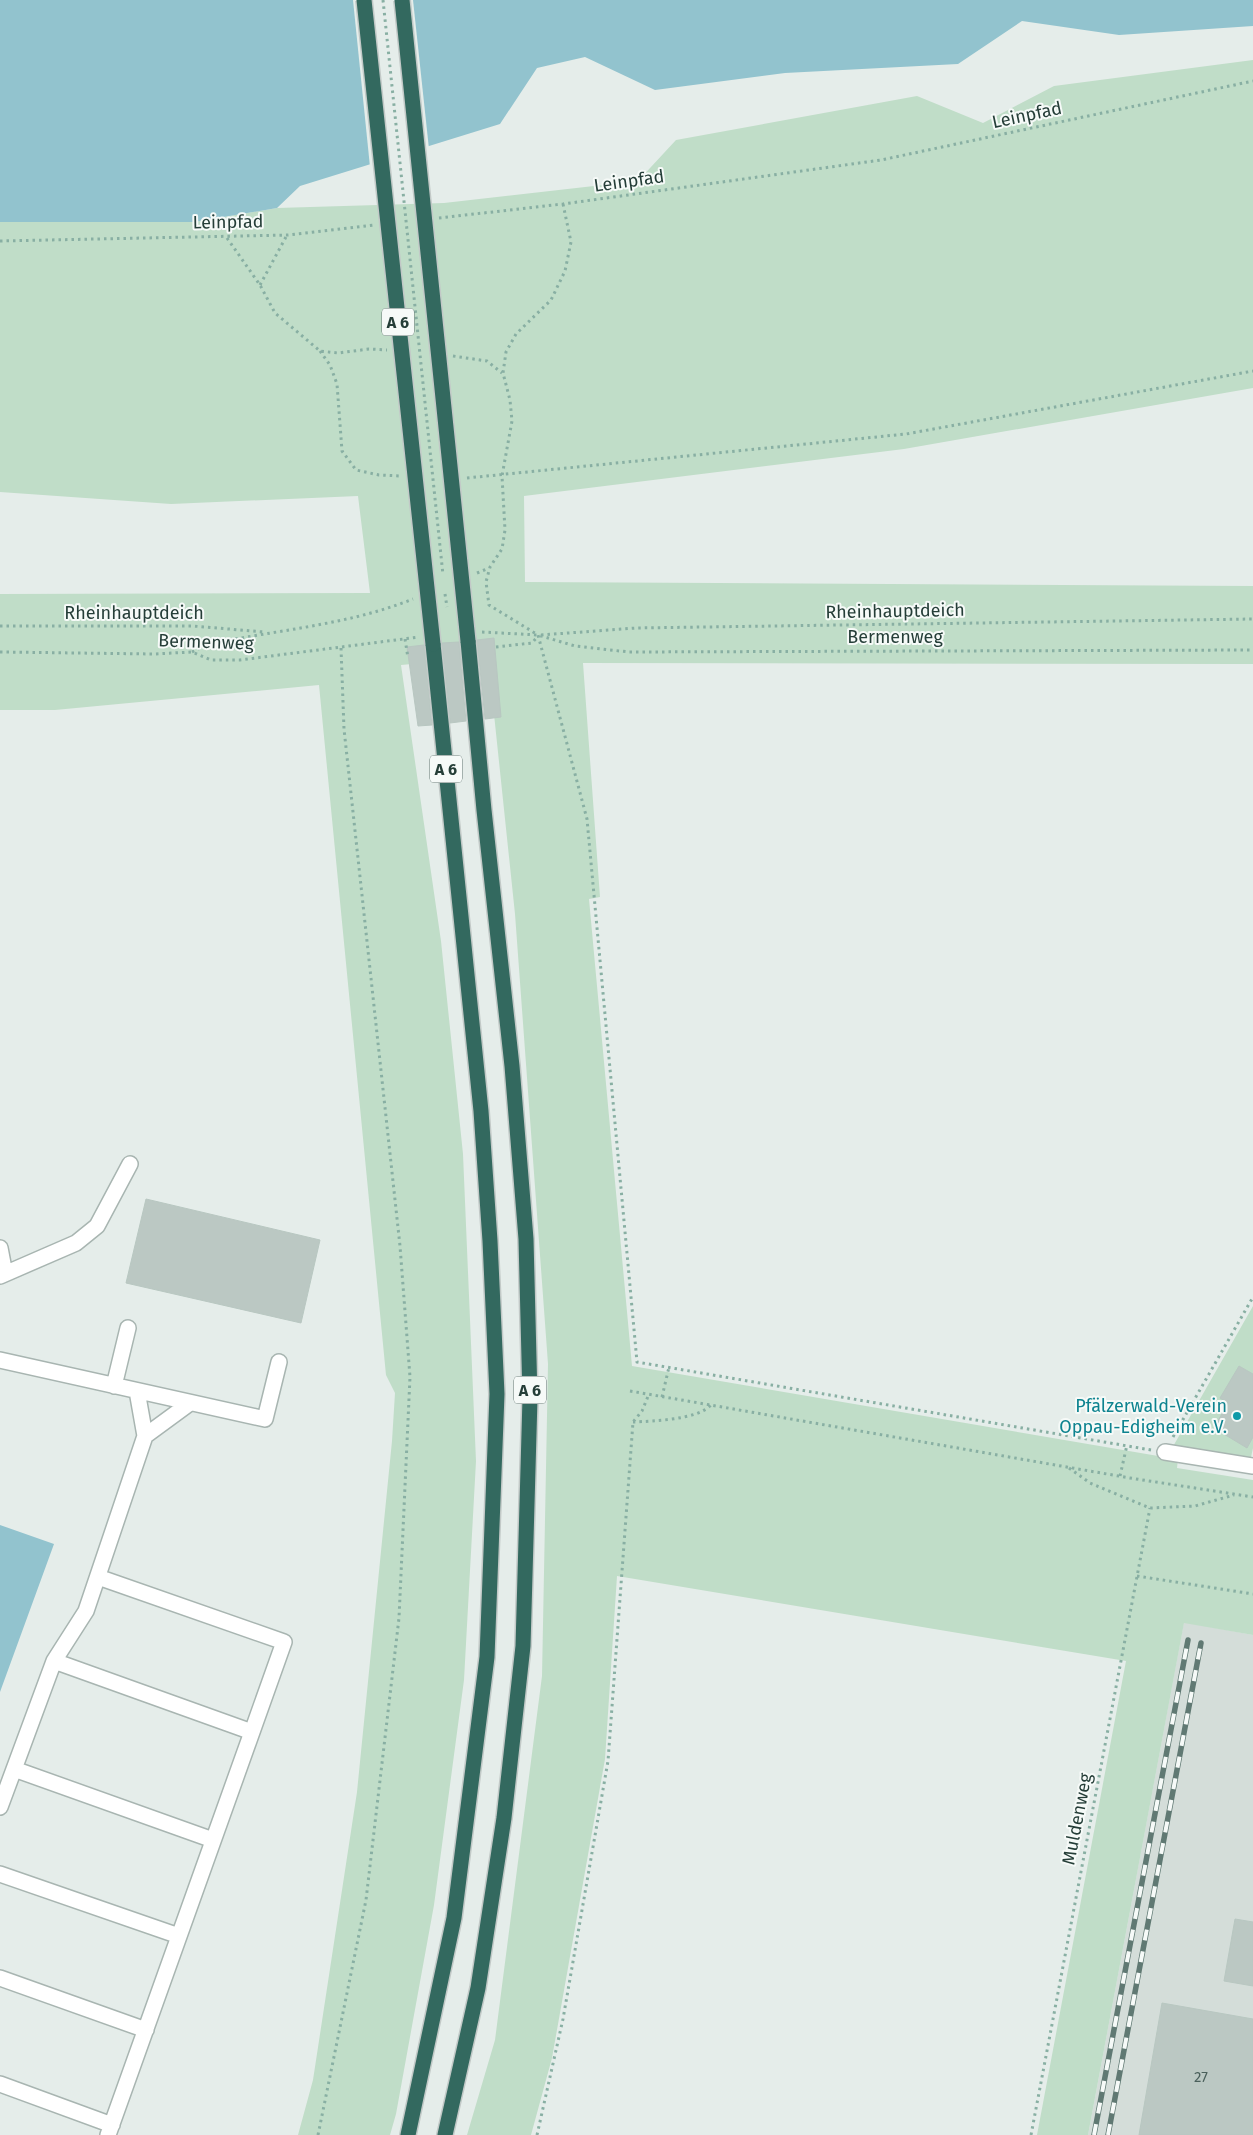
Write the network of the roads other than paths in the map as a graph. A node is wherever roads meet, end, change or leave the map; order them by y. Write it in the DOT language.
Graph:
graph roads {
  1 [pos="364,0"];
  2 [pos="402,0"];
  3 [pos="130,1164"];
  4 [pos="0,1248"];
  5 [pos="2,1275"];
  6 [pos="128,1328"];
  7 [pos="0,1360"];
  8 [pos="279,1362"];
  9 [pos="114,1386"];
  10 [pos="137,1391"];
  11 [pos="190,1403"];
  12 [pos="145,1436"];
  13 [pos="1165,1452"];
  14 [pos="1253,1466"];
  15 [pos="98,1577"];
  16 [pos="54,1661"];
  17 [pos="252,1732"];
  18 [pos="14,1769"];
  19 [pos="0,1807"];
  20 [pos="213,1840"];
  21 [pos="0,1874"];
  22 [pos="179,1936"];
  23 [pos="0,1978"];
  24 [pos="146,2030"];
  25 [pos="0,2084"];
  26 [pos="110,2130"];
  27 [pos="408,2135"];
  28 [pos="445,2135"];
  1 -- 27 [label="highway, A 6, bridge"];
  2 -- 28 [label="highway, A 6, bridge"];
  3 -- 5 [label="lane"];
  4 -- 5 [label="lane"];
  6 -- 9 [label="lane"];
  7 -- 9 [label="lane"];
  8 -- 11 [label="lane"];
  9 -- 10 [label="lane"];
  10 -- 11 [label="lane"];
  10 -- 12 [label="lane"];
  11 -- 12 [label="lane"];
  12 -- 15 [label="lane"];
  13 -- 14 [label="lane"];
  15 -- 16 [label="lane"];
  15 -- 17 [label="lane"];
  16 -- 17 [label="lane"];
  16 -- 18 [label="lane"];
  17 -- 20 [label="lane"];
  18 -- 19 [label="lane"];
  18 -- 20 [label="lane"];
  20 -- 22 [label="lane"];
  21 -- 22 [label="lane"];
  22 -- 24 [label="lane"];
  23 -- 24 [label="lane"];
  24 -- 26 [label="lane"];
  25 -- 26 [label="lane"];
}
